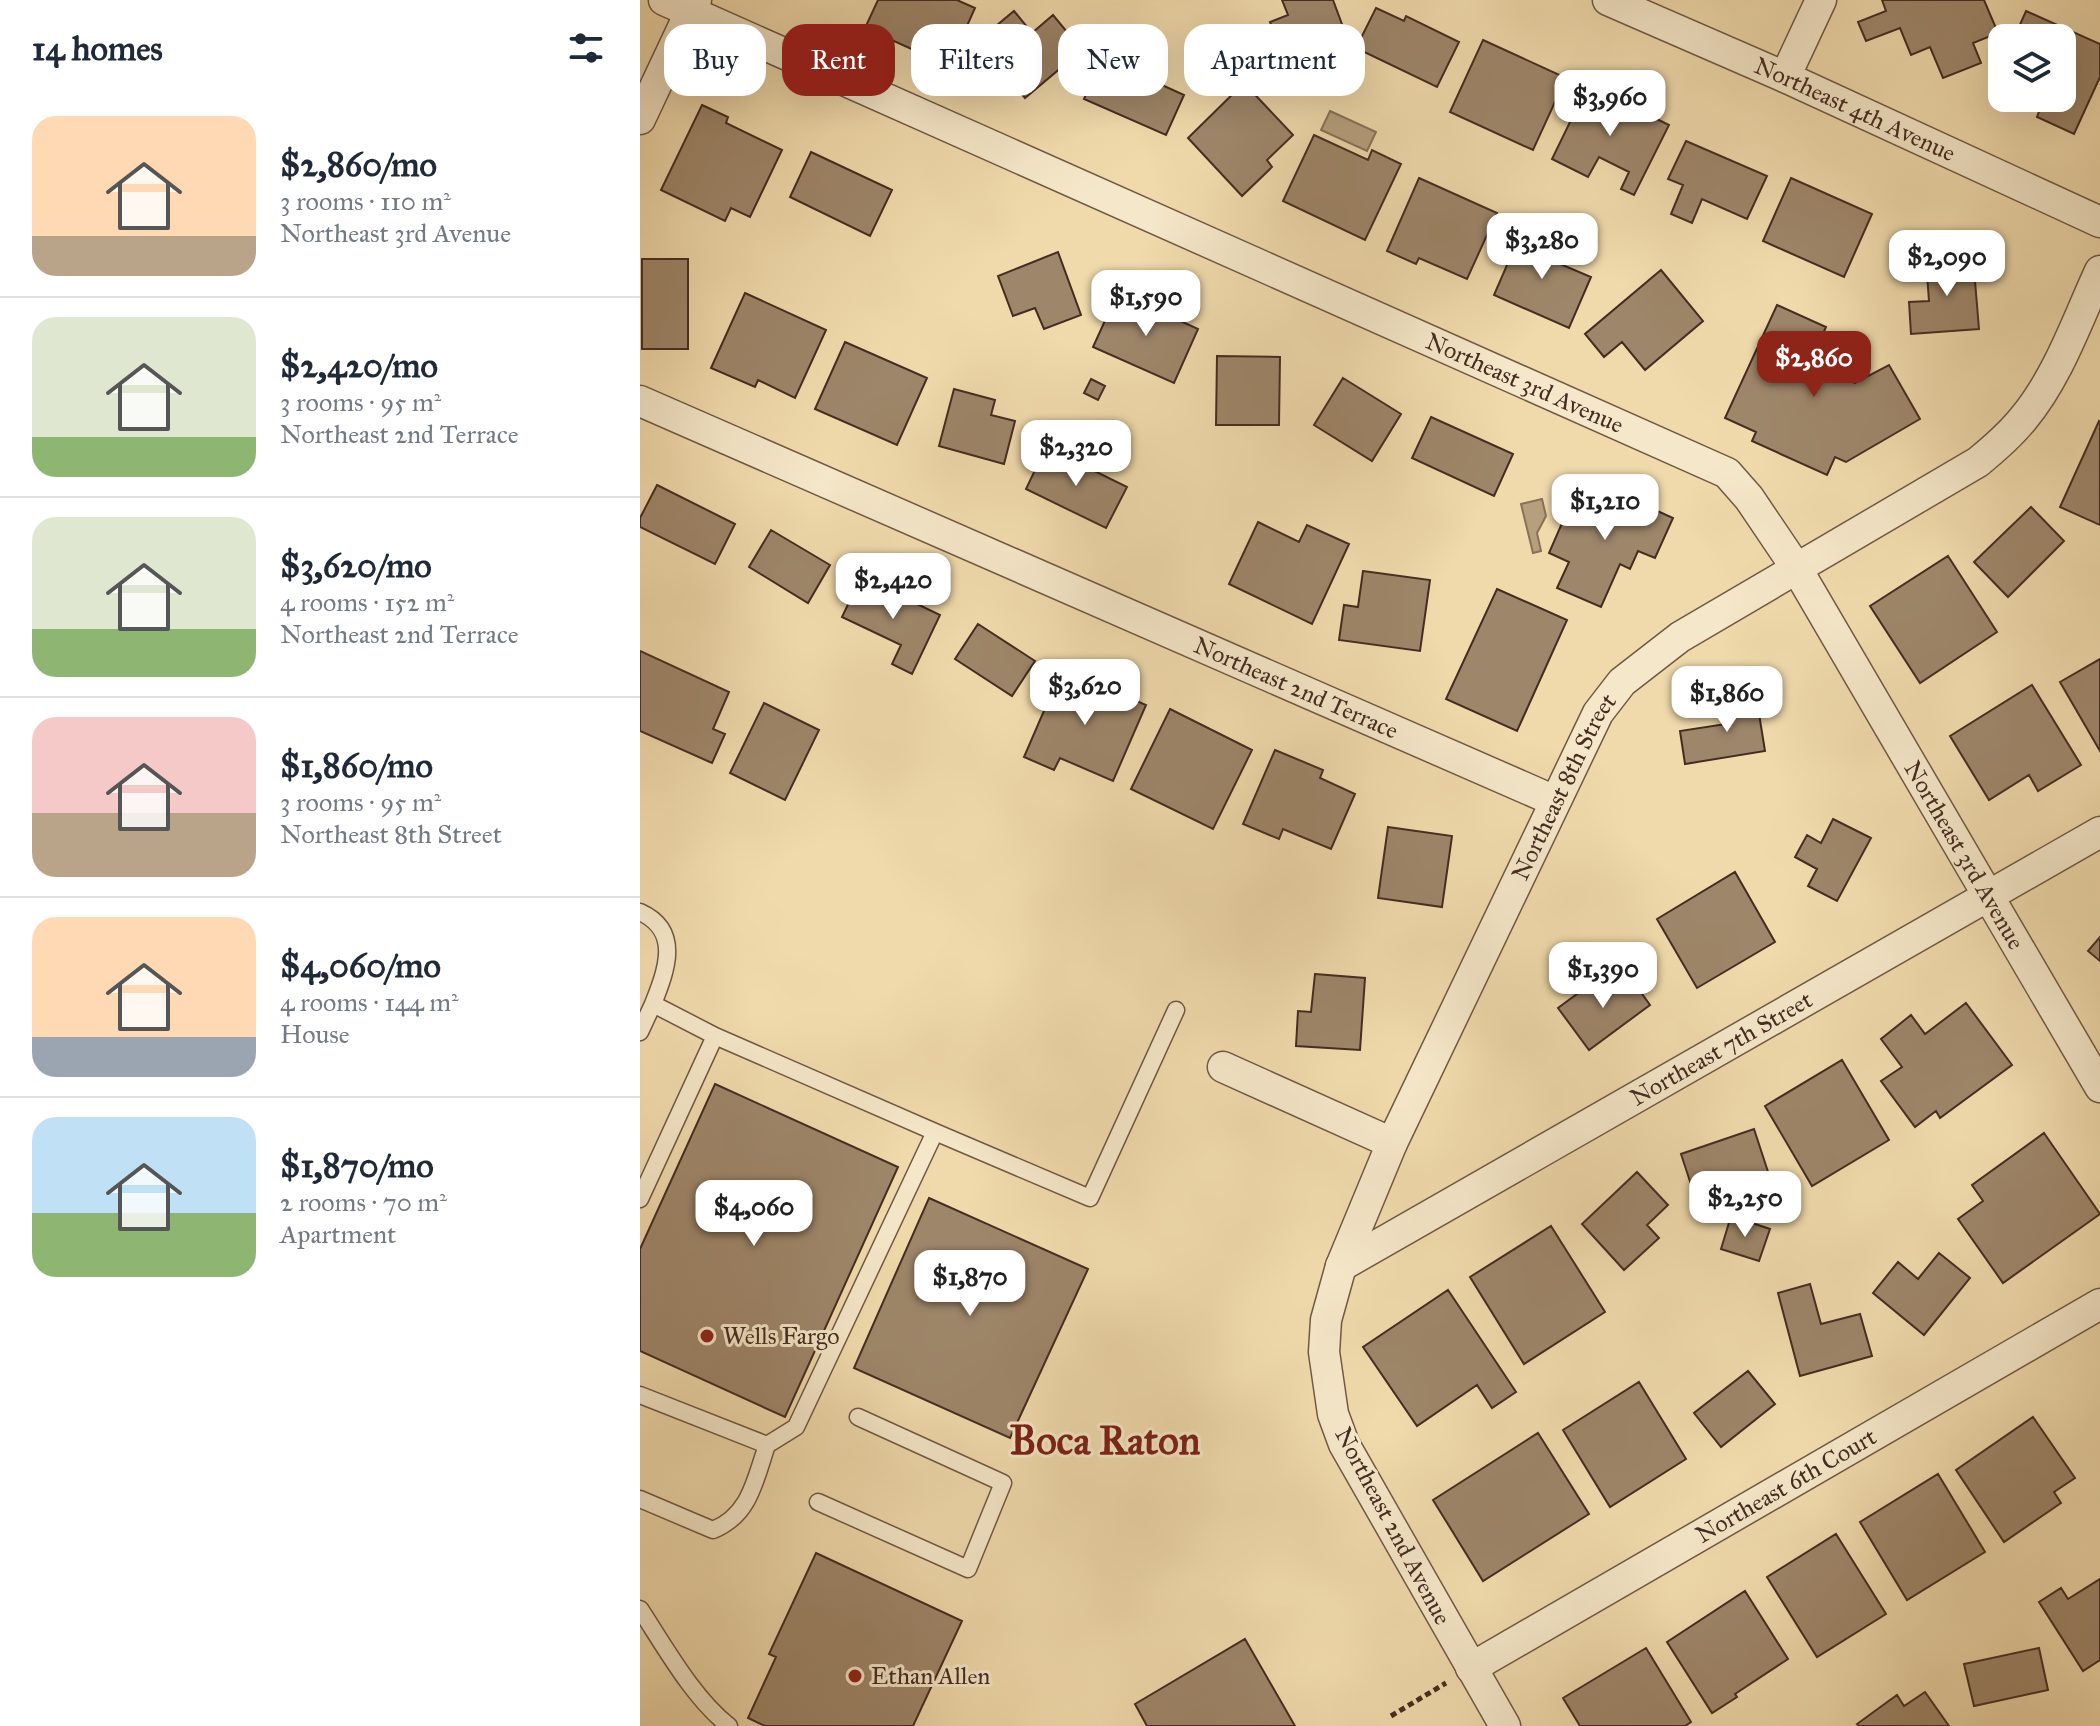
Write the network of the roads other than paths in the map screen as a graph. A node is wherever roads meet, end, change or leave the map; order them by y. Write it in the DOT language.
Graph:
graph roads {
  1 [pos="1608,0"];
  2 [pos="1821,0"];
  3 [pos="683,4"];
  4 [pos="1785,77"];
  5 [pos="640,119"];
  6 [pos="2100,222"];
  7 [pos="2100,271"];
  8 [pos="640,401"];
  9 [pos="1797,569"];
  10 [pos="1555,801"];
  11 [pos="2100,832"];
  12 [pos="1988,897"];
  13 [pos="640,912"];
  14 [pos="653,1004"];
  15 [pos="1176,1010"];
  16 [pos="640,1032"];
  17 [pos="715,1036"];
  18 [pos="1223,1067"];
  19 [pos="2100,1087"];
  20 [pos="935,1132"];
  21 [pos="1392,1143"];
  22 [pos="640,1199"];
  23 [pos="1341,1266"];
  24 [pos="2100,1304"];
  25 [pos="640,1395"];
  26 [pos="858,1417"];
  27 [pos="767,1445"];
  28 [pos="640,1499"];
  29 [pos="818,1502"];
  30 [pos="640,1609"];
  31 [pos="1471,1668"];
  32 [pos="729,1726"];
  33 [pos="1505,1726"];
  1 -- 4 [label="street, Northeast 4th Avenue"];
  2 -- 4 [label="street"];
  3 -- 5 [label="street"];
  3 -- 9 [label="street, Northeast 3rd Avenue"];
  4 -- 6 [label="street, Northeast 4th Avenue"];
  7 -- 9 [label="street, Northeast 8th Street"];
  8 -- 10 [label="street, Northeast 2nd Terrace"];
  9 -- 10 [label="street, Northeast 8th Street"];
  9 -- 12 [label="street, Northeast 3rd Avenue"];
  10 -- 21 [label="street, Northeast 8th Street"];
  11 -- 12 [label="street, Northeast 7th Street"];
  12 -- 19 [label="street, Northeast 3rd Avenue"];
  12 -- 23 [label="street, Northeast 7th Street"];
  13 -- 14 [label="lane"];
  14 -- 16 [label="lane"];
  14 -- 17 [label="lane"];
  15 -- 20 [label="lane"];
  17 -- 20 [label="lane"];
  17 -- 22 [label="lane"];
  18 -- 21 [label="street"];
  20 -- 27 [label="lane"];
  21 -- 23 [label="street, Northeast 8th Street"];
  23 -- 31 [label="street, Northeast 2nd Avenue"];
  24 -- 31 [label="street, Northeast 6th Court"];
  25 -- 27 [label="lane"];
  26 -- 29 [label="lane"];
  27 -- 28 [label="lane"];
  30 -- 32 [label="lane"];
  31 -- 33 [label="street, Northeast 2nd Avenue"];
}
